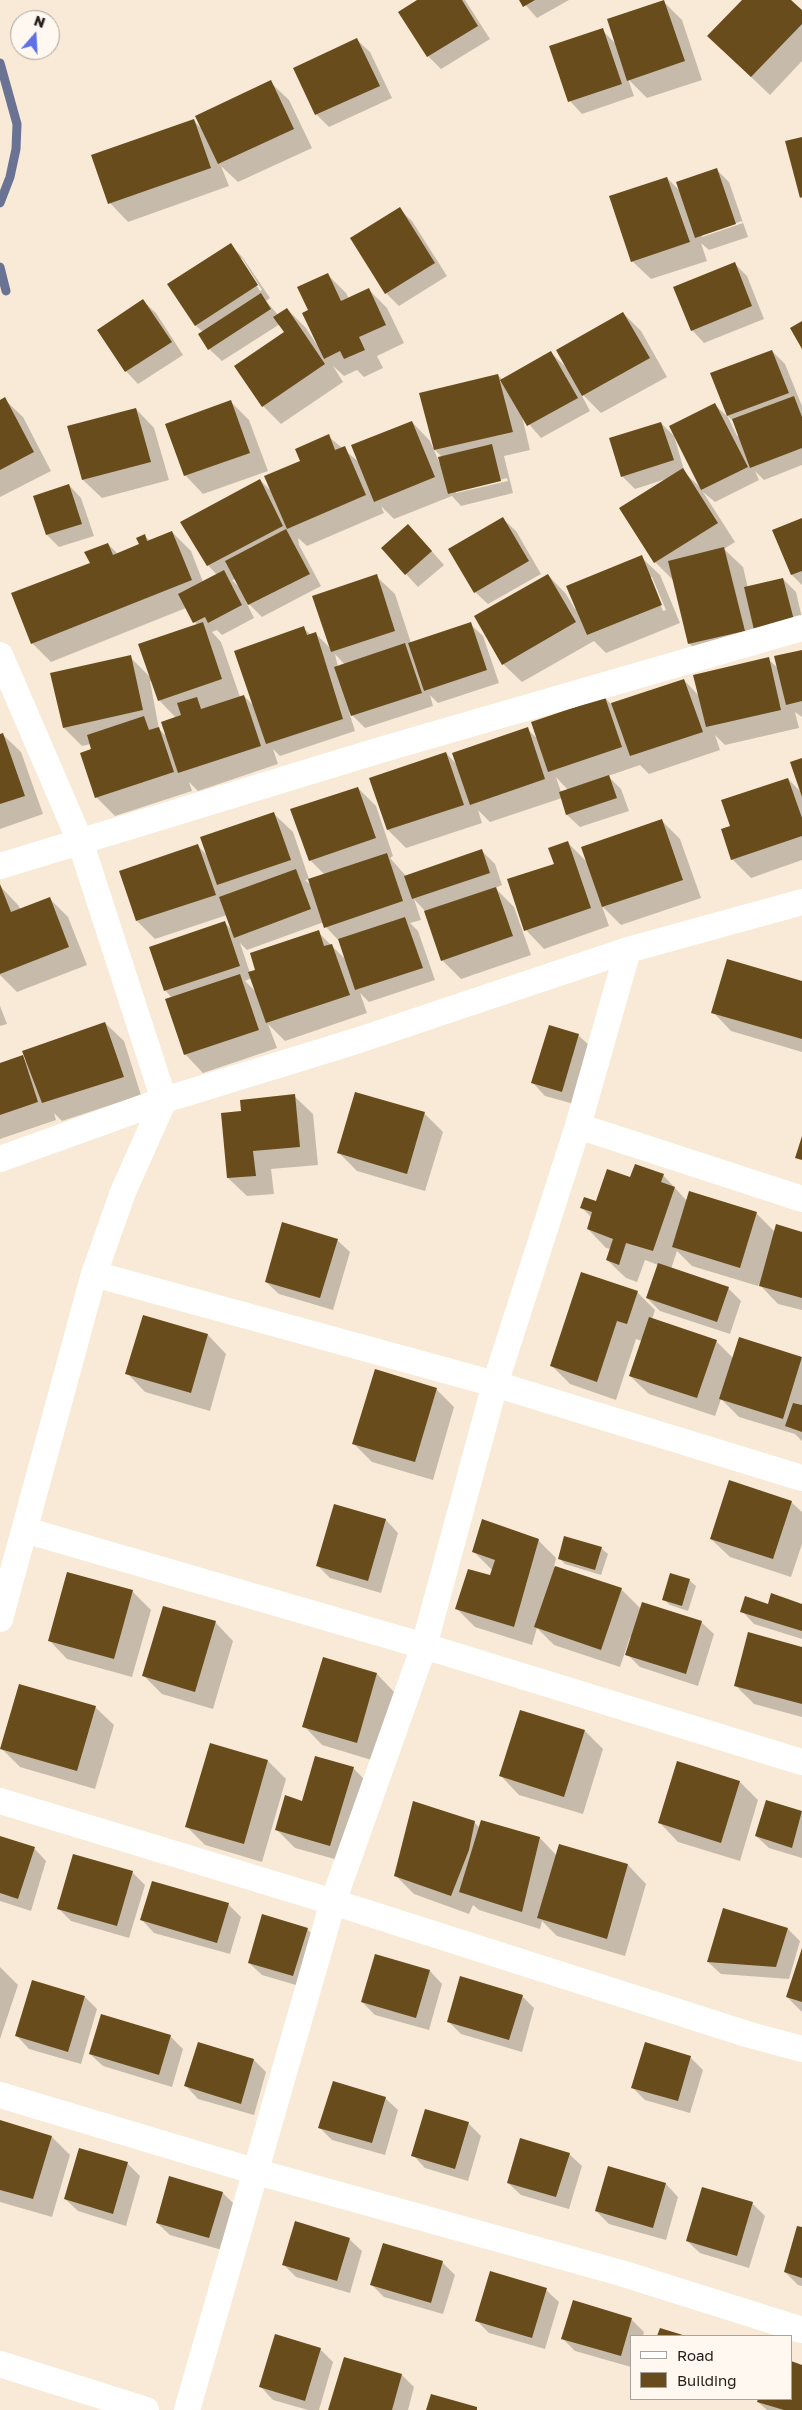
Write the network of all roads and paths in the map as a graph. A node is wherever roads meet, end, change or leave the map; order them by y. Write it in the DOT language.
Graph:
graph roads {
  1 [pos="802,628"];
  2 [pos="0,655"];
  3 [pos="80,841"];
  4 [pos="0,866"];
  5 [pos="802,902"];
  6 [pos="772,912"];
  7 [pos="802,923"];
  8 [pos="628,950"];
  9 [pos="164,1100"];
  10 [pos="578,1126"];
  11 [pos="0,1159"];
  12 [pos="802,1198"];
  13 [pos="94,1274"];
  14 [pos="495,1384"];
  15 [pos="802,1478"];
  16 [pos="25,1530"];
  17 [pos="0,1619"];
  18 [pos="424,1646"];
  19 [pos="802,1762"];
  20 [pos="0,1802"];
  21 [pos="333,1902"];
  22 [pos="802,2049"];
  23 [pos="0,2094"];
  24 [pos="257,2172"];
  25 [pos="802,2330"];
  26 [pos="0,2364"];
  27 [pos="146,2410"];
  28 [pos="187,2410"];
  1 -- 3 [label="street"];
  2 -- 3 [label="street"];
  3 -- 4 [label="street"];
  3 -- 9 [label="street"];
  5 -- 6 [label="street"];
  6 -- 7 [label="street"];
  6 -- 8 [label="street"];
  8 -- 9 [label="street"];
  8 -- 10 [label="street"];
  9 -- 11 [label="street"];
  9 -- 13 [label="street"];
  10 -- 12 [label="street"];
  10 -- 14 [label="street"];
  13 -- 14 [label="street"];
  13 -- 16 [label="street"];
  14 -- 15 [label="street"];
  14 -- 18 [label="street"];
  16 -- 17 [label="street"];
  16 -- 18 [label="street"];
  18 -- 19 [label="street"];
  18 -- 21 [label="street"];
  20 -- 21 [label="street"];
  21 -- 22 [label="street"];
  21 -- 24 [label="street"];
  23 -- 24 [label="street"];
  24 -- 25 [label="street"];
  24 -- 28 [label="street"];
  26 -- 27 [label="street"];
}
